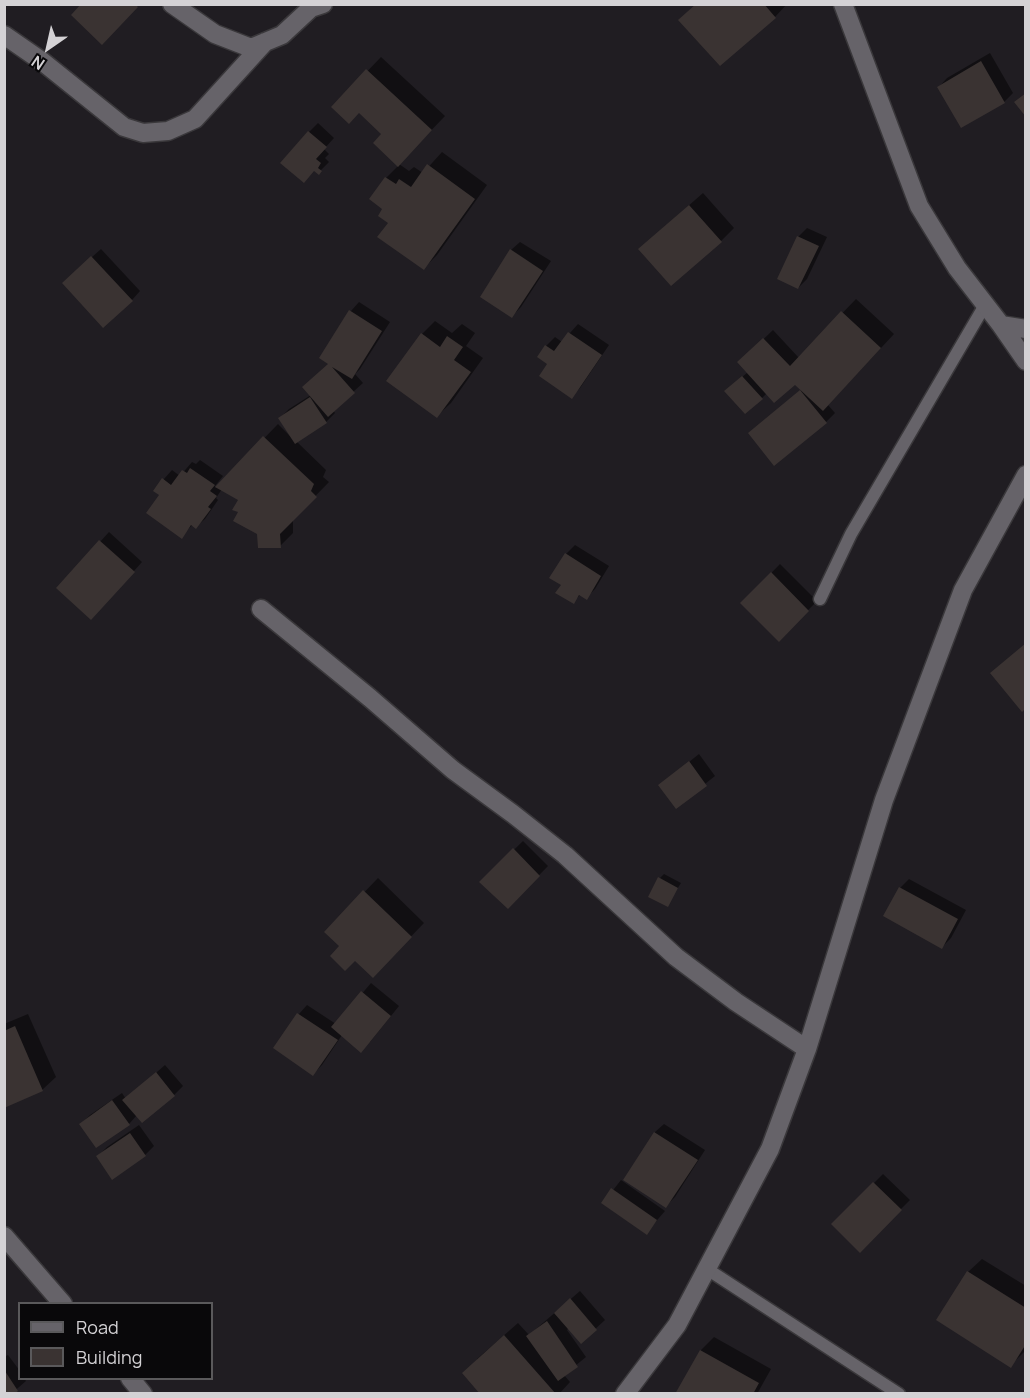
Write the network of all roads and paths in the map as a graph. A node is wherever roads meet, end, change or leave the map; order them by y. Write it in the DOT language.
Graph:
graph roads {
  1 [pos="172,4"];
  2 [pos="323,4"];
  3 [pos="843,4"];
  4 [pos="4,35"];
  5 [pos="265,42"];
  6 [pos="985,305"];
  7 [pos="1001,325"];
  8 [pos="1026,328"];
  9 [pos="1026,361"];
  10 [pos="1026,475"];
  11 [pos="820,599"];
  12 [pos="261,609"];
  13 [pos="807,1049"];
  14 [pos="4,1236"];
  15 [pos="706,1269"];
  16 [pos="61,1302"];
  17 [pos="132,1380"];
  18 [pos="143,1394"];
  19 [pos="625,1394"];
  20 [pos="899,1394"];
  1 -- 5 [label="street"];
  2 -- 5 [label="street"];
  3 -- 6 [label="street"];
  4 -- 5 [label="street"];
  6 -- 7 [label="street"];
  6 -- 11 [label="lane"];
  7 -- 8 [label="street"];
  7 -- 9 [label="street"];
  10 -- 13 [label="street"];
  12 -- 13 [label="street"];
  13 -- 15 [label="street"];
  14 -- 16 [label="street"];
  15 -- 19 [label="street"];
  15 -- 20 [label="lane"];
  17 -- 18 [label="street"];
}
